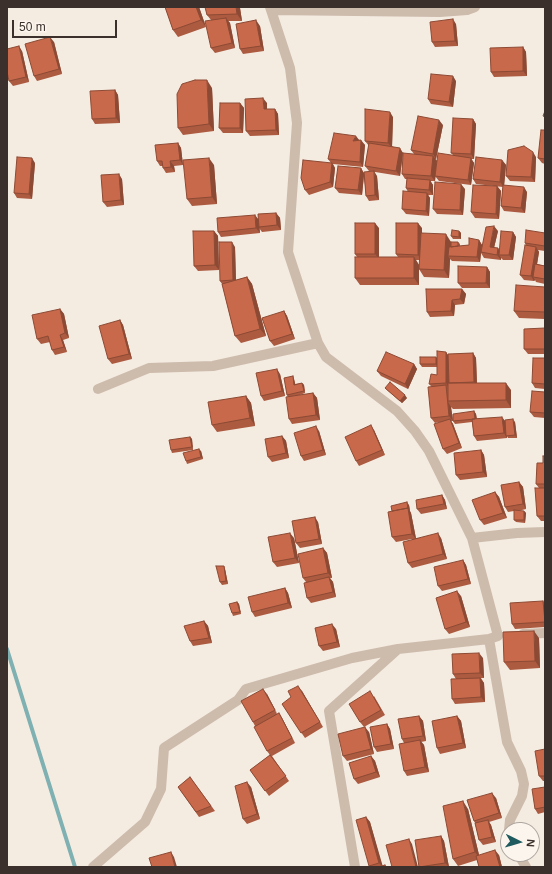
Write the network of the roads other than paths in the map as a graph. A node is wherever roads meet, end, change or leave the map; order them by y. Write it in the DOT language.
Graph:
graph roads {
  1 [pos="474,7"];
  2 [pos="271,9"];
  3 [pos="318,343"];
  4 [pos="98,389"];
  5 [pos="545,532"];
  6 [pos="472,538"];
  7 [pos="545,633"];
  8 [pos="502,636"];
  9 [pos="398,649"];
  10 [pos="510,822"];
  11 [pos="93,867"];
  12 [pos="355,867"];
  1 -- 2 [label="street"];
  2 -- 3 [label="street"];
  3 -- 4 [label="street"];
  3 -- 6 [label="street"];
  5 -- 6 [label="street"];
  6 -- 8 [label="street"];
  7 -- 8 [label="street"];
  8 -- 9 [label="street"];
  8 -- 10 [label="street"];
  9 -- 11 [label="street"];
  9 -- 12 [label="street"];
}
